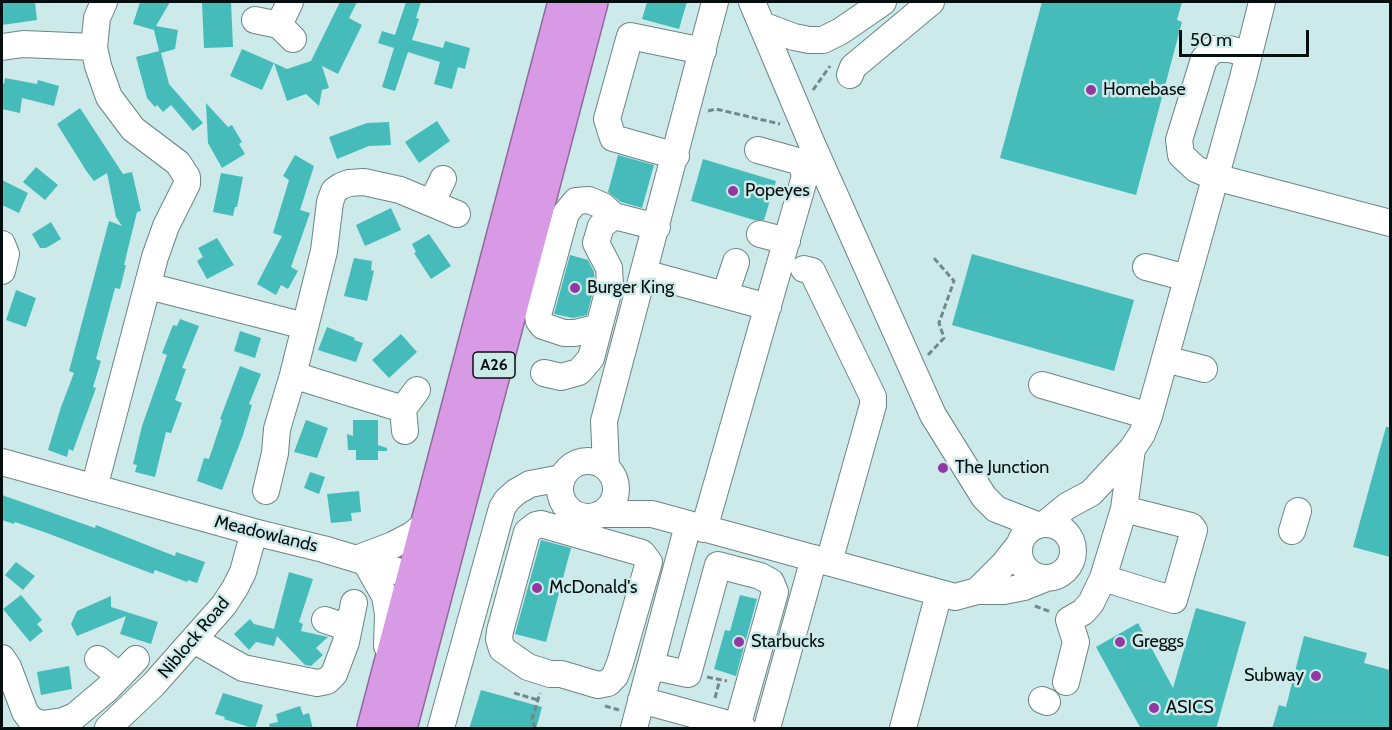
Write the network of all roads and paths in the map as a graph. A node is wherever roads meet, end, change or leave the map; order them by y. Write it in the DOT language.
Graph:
graph roads {
  1 [pos="104,2"];
  2 [pos="290,2"];
  3 [pos="564,2"];
  4 [pos="591,2"];
  5 [pos="715,2"];
  6 [pos="752,2"];
  7 [pos="883,2"];
  8 [pos="931,2"];
  9 [pos="1262,2"];
  10 [pos="762,25"];
  11 [pos="276,28"];
  12 [pos="94,46"];
  13 [pos="2,47"];
  14 [pos="703,51"];
  15 [pos="1249,54"];
  16 [pos="850,75"];
  17 [pos="685,119"];
  18 [pos="790,127"];
  19 [pos="758,150"];
  20 [pos="676,156"];
  21 [pos="1215,177"];
  22 [pos="443,179"];
  23 [pos="432,202"];
  24 [pos="457,214"];
  25 [pos="614,216"];
  26 [pos="1390,224"];
  27 [pos="657,227"];
  28 [pos="760,234"];
  29 [pos="787,241"];
  30 [pos="2,244"];
  31 [pos="932,256"];
  32 [pos="736,262"];
  33 [pos="1146,267"];
  34 [pos="804,269"];
  35 [pos="2,272"];
  36 [pos="644,273"];
  37 [pos="1187,278"];
  38 [pos="148,286"];
  39 [pos="725,295"];
  40 [pos="768,307"];
  41 [pos="305,326"];
  42 [pos="599,327"];
  43 [pos="925,359"];
  44 [pos="1165,359"];
  45 [pos="1204,369"];
  46 [pos="544,373"];
  47 [pos="293,375"];
  48 [pos="1042,385"];
  49 [pos="408,410"];
  50 [pos="1149,416"];
  51 [pos="604,421"];
  52 [pos="1132,449"];
  53 [pos="2,462"];
  54 [pos="568,471"];
  55 [pos="611,477"];
  56 [pos="94,488"];
  57 [pos="1091,493"];
  58 [pos="265,494"];
  59 [pos="1124,509"];
  60 [pos="600,514"];
  61 [pos="652,514"];
  62 [pos="428,522"];
  63 [pos="1041,524"];
  64 [pos="696,527"];
  65 [pos="254,532"];
  66 [pos="1019,545"];
  67 [pos="1073,549"];
  68 [pos="361,560"];
  69 [pos="822,560"];
  70 [pos="1103,578"];
  71 [pos="1044,579"];
  72 [pos="425,580"];
  73 [pos="977,591"];
  74 [pos="939,593"];
  75 [pos="354,603"];
  76 [pos="646,611"];
  77 [pos="194,640"];
  78 [pos="2,658"];
  79 [pos="98,659"];
  80 [pos="651,666"];
  81 [pos="688,674"];
  82 [pos="386,676"];
  83 [pos="552,680"];
  84 [pos="1066,682"];
  85 [pos="748,687"];
  86 [pos="514,693"];
  87 [pos="538,700"];
  88 [pos="599,704"];
  89 [pos="638,714"];
  90 [pos="740,728"];
  91 [pos="108,729"];
  92 [pos="374,729"];
  93 [pos="400,729"];
  94 [pos="441,729"];
  95 [pos="535,729"];
  96 [pos="768,729"];
  97 [pos="903,729"];
  1 -- 12 [label="street"];
  2 -- 11 [label="street"];
  3 -- 62 [label="highway, A26"];
  4 -- 72 [label="highway, A26"];
  5 -- 14 [label="street"];
  6 -- 10 [label="street"];
  7 -- 10 [label="street"];
  8 -- 16 [label="street"];
  9 -- 15 [label="street"];
  10 -- 63 [label="street"];
  12 -- 13 [label="street"];
  12 -- 38 [label="street"];
  14 -- 17 [label="street"];
  14 -- 20 [label="street"];
  15 -- 21 [label="street"];
  15 -- 21 [label="street"];
  17 -- 18 [label="path"];
  17 -- 20 [label="street"];
  19 -- 29 [label="street"];
  20 -- 27 [label="street"];
  21 -- 26 [label="street"];
  21 -- 37 [label="street"];
  22 -- 23 [label="street"];
  23 -- 24 [label="street"];
  23 -- 41 [label="street"];
  25 -- 27 [label="street"];
  25 -- 42 [label="street"];
  25 -- 42 [label="street"];
  27 -- 36 [label="street"];
  28 -- 29 [label="street"];
  29 -- 40 [label="street"];
  30 -- 35 [label="street"];
  31 -- 43 [label="path"];
  32 -- 39 [label="street"];
  33 -- 37 [label="street"];
  34 -- 69 [label="street"];
  36 -- 39 [label="street"];
  36 -- 51 [label="street"];
  37 -- 44 [label="street"];
  38 -- 41 [label="street"];
  38 -- 56 [label="street"];
  39 -- 40 [label="street"];
  40 -- 64 [label="street"];
  41 -- 47 [label="street"];
  42 -- 46 [label="street"];
  44 -- 45 [label="street"];
  44 -- 50 [label="street"];
  47 -- 49 [label="street"];
  47 -- 58 [label="street"];
  48 -- 50 [label="street"];
  50 -- 52 [label="street"];
  51 -- 54 [label="street"];
  51 -- 55 [label="street"];
  52 -- 57 [label="street"];
  52 -- 59 [label="street"];
  53 -- 56 [label="street, Meadowlands"];
  54 -- 55 [label="street"];
  54 -- 60 [label="street"];
  54 -- 94 [label="street"];
  55 -- 60 [label="street"];
  55 -- 61 [label="street"];
  56 -- 65 [label="street, Meadowlands"];
  57 -- 63 [label="street"];
  57 -- 67 [label="street"];
  59 -- 70 [label="street"];
  59 -- 70 [label="street"];
  60 -- 61 [label="street"];
  61 -- 64 [label="street"];
  62 -- 68 [label="street"];
  62 -- 72 [label="highway, A26"];
  63 -- 66 [label="street"];
  63 -- 67 [label="street"];
  64 -- 69 [label="street"];
  64 -- 76 [label="street"];
  65 -- 68 [label="street, Meadowlands"];
  65 -- 77 [label="street, Niblock Road"];
  66 -- 71 [label="street"];
  66 -- 73 [label="street"];
  67 -- 71 [label="street"];
  68 -- 72 [label="street, Meadowlands"];
  68 -- 82 [label="street"];
  69 -- 74 [label="street"];
  69 -- 96 [label="street"];
  70 -- 84 [label="street"];
  71 -- 73 [label="street"];
  72 -- 82 [label="highway, A26"];
  72 -- 93 [label="highway, A26"];
  73 -- 74 [label="street"];
  74 -- 97 [label="street"];
  75 -- 77 [label="street"];
  76 -- 80 [label="street"];
  76 -- 83 [label="street"];
  76 -- 83 [label="street"];
  77 -- 91 [label="street, Niblock Road"];
  78 -- 79 [label="street"];
  80 -- 81 [label="street"];
  80 -- 89 [label="street"];
  81 -- 85 [label="path"];
  81 -- 85 [label="street"];
  82 -- 92 [label="highway, A26"];
  83 -- 87 [label="path"];
  85 -- 90 [label="street"];
  86 -- 87 [label="path"];
  87 -- 95 [label="path"];
  88 -- 89 [label="path"];
  89 -- 90 [label="street"];
}
